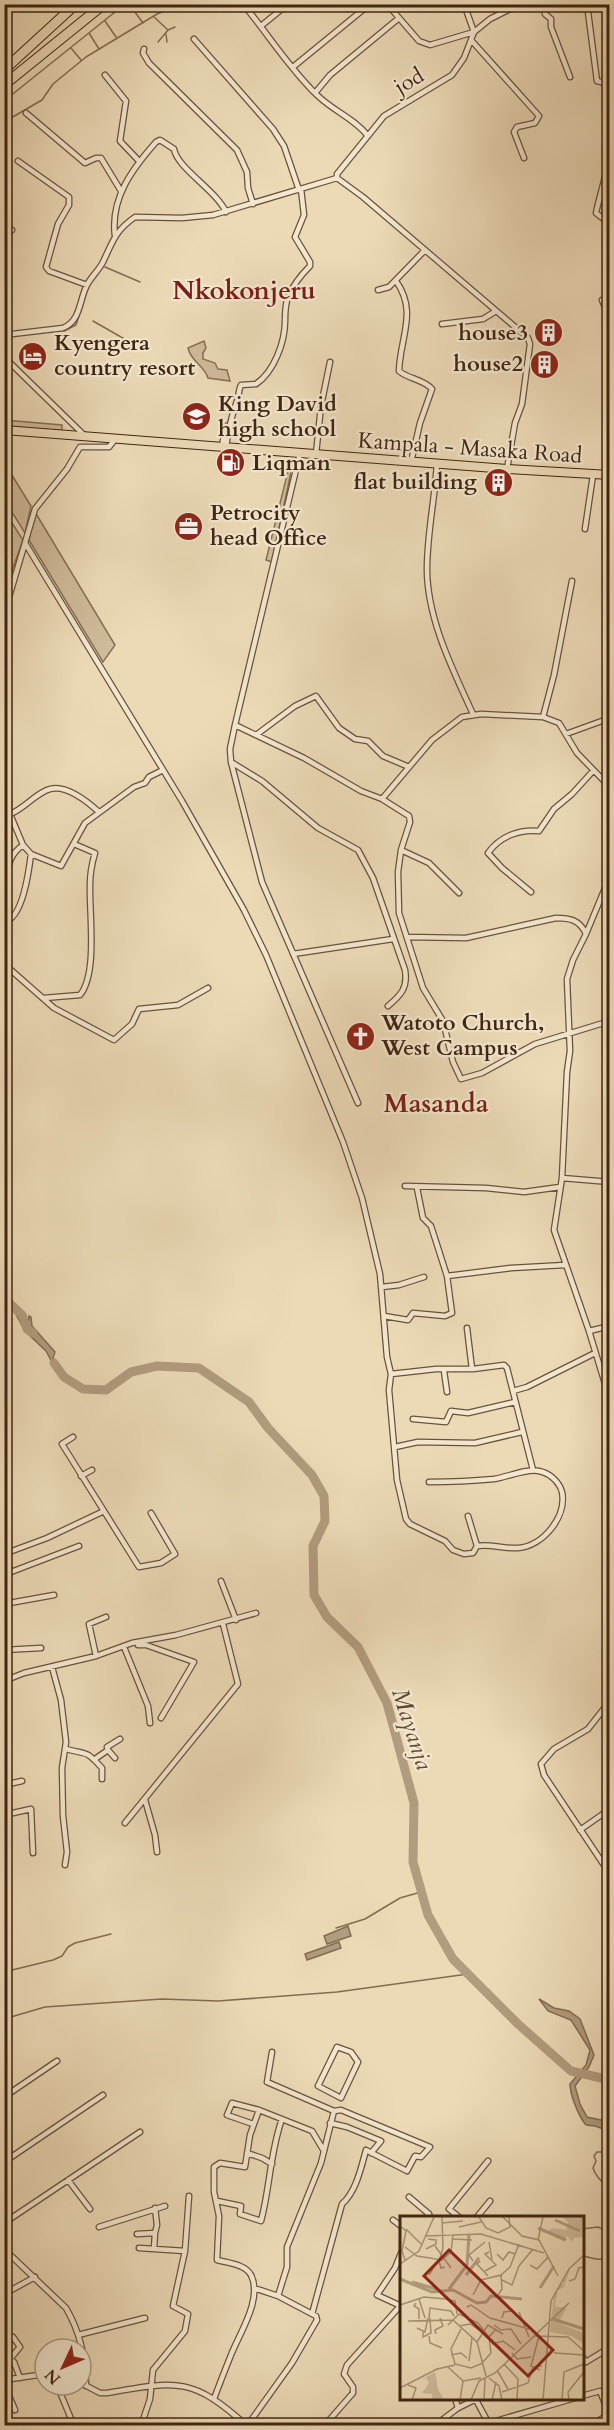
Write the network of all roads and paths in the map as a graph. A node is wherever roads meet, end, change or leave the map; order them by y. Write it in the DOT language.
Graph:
graph roads {
  1 [pos="76,4"];
  2 [pos="104,4"];
  3 [pos="243,4"];
  4 [pos="288,4"];
  5 [pos="370,4"];
  6 [pos="387,4"];
  7 [pos="464,4"];
  8 [pos="520,4"];
  9 [pos="543,4"];
  10 [pos="587,4"];
  11 [pos="399,18"];
  12 [pos="261,26"];
  13 [pos="474,32"];
  14 [pos="194,39"];
  15 [pos="471,40"];
  16 [pos="144,49"];
  17 [pos="293,67"];
  18 [pos="4,70"];
  19 [pos="105,75"];
  20 [pos="570,78"];
  21 [pos="609,84"];
  22 [pos="4,86"];
  23 [pos="315,93"];
  24 [pos="26,113"];
  25 [pos="368,135"];
  26 [pos="609,147"];
  27 [pos="524,158"];
  28 [pos="18,161"];
  29 [pos="139,161"];
  30 [pos="337,178"];
  31 [pos="300,190"];
  32 [pos="121,191"];
  33 [pos="253,204"];
  34 [pos="226,212"];
  35 [pos="609,224"];
  36 [pos="4,227"];
  37 [pos="12,230"];
  38 [pos="115,236"];
  39 [pos="425,250"];
  40 [pos="396,281"];
  41 [pos="87,285"];
  42 [pos="378,290"];
  43 [pos="602,300"];
  44 [pos="496,311"];
  45 [pos="609,320"];
  46 [pos="442,324"];
  47 [pos="4,335"];
  48 [pos="275,353"];
  49 [pos="4,357"];
  50 [pos="330,362"];
  51 [pos="4,430"];
  52 [pos="85,437"];
  53 [pos="116,438"];
  54 [pos="224,447"];
  55 [pos="300,453"];
  56 [pos="316,454"];
  57 [pos="411,462"];
  58 [pos="437,463"];
  59 [pos="507,469"];
  60 [pos="593,475"];
  61 [pos="609,475"];
  62 [pos="585,529"];
  63 [pos="25,543"];
  64 [pos="572,581"];
  65 [pos="4,614"];
  66 [pos="473,714"];
  67 [pos="543,717"];
  68 [pos="609,718"];
  69 [pos="235,725"];
  70 [pos="566,734"];
  71 [pos="256,735"];
  72 [pos="231,762"];
  73 [pos="408,767"];
  74 [pos="163,770"];
  75 [pos="593,771"];
  76 [pos="609,787"];
  77 [pos="382,799"];
  78 [pos="4,806"];
  79 [pos="99,812"];
  80 [pos="10,814"];
  81 [pos="74,844"];
  82 [pos="23,845"];
  83 [pos="401,850"];
  84 [pos="31,854"];
  85 [pos="609,876"];
  86 [pos="608,883"];
  87 [pos="4,891"];
  88 [pos="531,892"];
  89 [pos="459,893"];
  90 [pos="4,922"];
  91 [pos="586,934"];
  92 [pos="407,937"];
  93 [pos="393,939"];
  94 [pos="293,954"];
  95 [pos="4,964"];
  96 [pos="208,988"];
  97 [pos="44,998"];
  98 [pos="388,1006"];
  99 [pos="609,1021"];
  100 [pos="570,1032"];
  101 [pos="358,1103"];
  102 [pos="562,1178"];
  103 [pos="609,1182"];
  104 [pos="405,1186"];
  105 [pos="560,1187"];
  106 [pos="417,1188"];
  107 [pos="565,1265"];
  108 [pos="447,1276"];
  109 [pos="424,1277"];
  110 [pos="382,1287"];
  111 [pos="384,1316"];
  112 [pos="609,1326"];
  113 [pos="467,1328"];
  114 [pos="589,1331"];
  115 [pos="595,1353"];
  116 [pos="472,1369"];
  117 [pos="444,1371"];
  118 [pos="391,1374"];
  119 [pos="513,1391"];
  120 [pos="447,1392"];
  121 [pos="609,1400"];
  122 [pos="515,1402"];
  123 [pos="413,1419"];
  124 [pos="522,1432"];
  125 [pos="73,1437"];
  126 [pos="395,1447"];
  127 [pos="92,1470"];
  128 [pos="533,1470"];
  129 [pos="81,1476"];
  130 [pos="429,1482"];
  131 [pos="105,1511"];
  132 [pos="151,1513"];
  133 [pos="468,1516"];
  134 [pos="79,1546"];
  135 [pos="477,1546"];
  136 [pos="221,1581"];
  137 [pos="54,1595"];
  138 [pos="4,1604"];
  139 [pos="256,1613"];
  140 [pos="106,1617"];
  141 [pos="236,1620"];
  142 [pos="223,1624"];
  143 [pos="132,1643"];
  144 [pos="124,1647"];
  145 [pos="41,1648"];
  146 [pos="4,1650"];
  147 [pos="96,1656"];
  148 [pos="52,1667"];
  149 [pos="4,1681"];
  150 [pos="609,1701"];
  151 [pos="161,1718"];
  152 [pos="150,1723"];
  153 [pos="120,1739"];
  154 [pos="66,1749"];
  155 [pos="108,1750"];
  156 [pos="115,1758"];
  157 [pos="95,1759"];
  158 [pos="102,1779"];
  159 [pos="22,1781"];
  160 [pos="4,1785"];
  161 [pos="145,1800"];
  162 [pos="609,1809"];
  163 [pos="4,1815"];
  164 [pos="125,1823"];
  165 [pos="580,1830"];
  166 [pos="4,1831"];
  167 [pos="6,1846"];
  168 [pos="157,1852"];
  169 [pos="33,1853"];
  170 [pos="65,1865"];
  171 [pos="609,1874"];
  172 [pos="272,2052"];
  173 [pos="57,2061"];
  174 [pos="354,2070"];
  175 [pos="103,2095"];
  176 [pos="4,2097"];
  177 [pos="259,2109"];
  178 [pos="334,2111"];
  179 [pos="282,2119"];
  180 [pos="330,2123"];
  181 [pos="253,2124"];
  182 [pos="140,2132"];
  183 [pos="324,2151"];
  184 [pos="247,2153"];
  185 [pos="371,2153"];
  186 [pos="488,2161"];
  187 [pos="4,2162"];
  188 [pos="272,2164"];
  189 [pos="68,2180"];
  190 [pos="189,2196"];
  191 [pos="409,2197"];
  192 [pos="217,2201"];
  193 [pos="490,2201"];
  194 [pos="165,2206"];
  195 [pos="90,2208"];
  196 [pos="155,2208"];
  197 [pos="427,2216"];
  198 [pos="458,2216"];
  199 [pos="478,2216"];
  200 [pos="393,2220"];
  201 [pos="4,2223"];
  202 [pos="400,2225"];
  203 [pos="99,2227"];
  204 [pos="155,2233"];
  205 [pos="137,2234"];
  206 [pos="5,2248"];
  207 [pos="139,2248"];
  208 [pos="154,2249"];
  209 [pos="185,2251"];
  210 [pos="400,2256"];
  211 [pos="35,2277"];
  212 [pos="254,2288"];
  213 [pos="4,2294"];
  214 [pos="278,2296"];
  215 [pos="400,2306"];
  216 [pos="400,2307"];
  217 [pos="312,2314"];
  218 [pos="146,2318"];
  219 [pos="78,2335"];
  220 [pos="13,2337"];
  221 [pos="609,2348"];
  222 [pos="4,2355"];
  223 [pos="10,2359"];
  224 [pos="584,2359"];
  225 [pos="33,2376"];
  226 [pos="20,2378"];
  227 [pos="5,2380"];
  228 [pos="150,2386"];
  229 [pos="93,2390"];
  230 [pos="584,2395"];
  231 [pos="62,2397"];
  232 [pos="214,2399"];
  233 [pos="456,2400"];
  234 [pos="475,2400"];
  235 [pos="477,2400"];
  236 [pos="568,2400"];
  237 [pos="458,2408"];
  238 [pos="15,2410"];
  239 [pos="609,2414"];
  240 [pos="489,2424"];
  241 [pos="74,2426"];
  242 [pos="141,2426"];
  243 [pos="247,2426"];
  244 [pos="324,2426"];
  245 [pos="434,2426"];
  246 [pos="584,2426"];
  1 -- 18 [label="highway"];
  2 -- 22 [label="highway"];
  3 -- 12 [label="street"];
  4 -- 12 [label="street"];
  5 -- 17 [label="street"];
  6 -- 11 [label="street"];
  7 -- 13 [label="street"];
  8 -- 13 [label="street"];
  9 -- 20 [label="street"];
  10 -- 21 [label="street"];
  11 -- 13 [label="street"];
  11 -- 23 [label="street"];
  12 -- 17 [label="street"];
  13 -- 15 [label="street, jod"];
  14 -- 31 [label="street"];
  15 -- 25 [label="street, jod"];
  15 -- 27 [label="street"];
  16 -- 33 [label="street"];
  17 -- 23 [label="street"];
  19 -- 29 [label="street"];
  23 -- 25 [label="street"];
  24 -- 32 [label="street"];
  25 -- 30 [label="street, jod"];
  26 -- 35 [label="street"];
  28 -- 41 [label="street"];
  29 -- 32 [label="street"];
  29 -- 34 [label="street"];
  30 -- 31 [label="street"];
  30 -- 39 [label="street"];
  31 -- 33 [label="street"];
  31 -- 54 [label="street"];
  32 -- 38 [label="street"];
  33 -- 34 [label="street"];
  34 -- 38 [label="street"];
  36 -- 37 [label="street"];
  38 -- 41 [label="street"];
  39 -- 40 [label="street"];
  39 -- 44 [label="street"];
  40 -- 42 [label="street"];
  40 -- 57 [label="street"];
  41 -- 47 [label="street"];
  43 -- 45 [label="street"];
  44 -- 46 [label="street"];
  44 -- 59 [label="street"];
  48 -- 54 [label="street"];
  49 -- 52 [label="street"];
  50 -- 56 [label="street"];
  51 -- 52 [label="highway, Kampala - Masaka Road"];
  52 -- 53 [label="highway, Kampala - Masaka Road"];
  53 -- 54 [label="highway, Kampala - Masaka Road"];
  53 -- 63 [label="street"];
  54 -- 55 [label="highway, Kampala - Masaka Road"];
  55 -- 56 [label="highway, Kampala - Masaka Road"];
  55 -- 69 [label="street"];
  56 -- 57 [label="highway, Kampala - Masaka Road"];
  57 -- 58 [label="highway, Kampala - Masaka Road"];
  58 -- 59 [label="highway, Kampala - Masaka Road"];
  58 -- 66 [label="street"];
  59 -- 60 [label="highway, Kampala - Masaka Road"];
  60 -- 61 [label="highway, Kampala - Masaka Road"];
  60 -- 62 [label="street"];
  63 -- 65 [label="street"];
  63 -- 74 [label="street"];
  64 -- 67 [label="street"];
  66 -- 67 [label="street"];
  66 -- 73 [label="street"];
  67 -- 70 [label="street"];
  68 -- 70 [label="street"];
  69 -- 71 [label="street"];
  69 -- 72 [label="street"];
  70 -- 75 [label="street"];
  71 -- 73 [label="street"];
  71 -- 77 [label="street"];
  72 -- 93 [label="street"];
  72 -- 94 [label="street"];
  73 -- 77 [label="street"];
  74 -- 79 [label="street"];
  74 -- 110 [label="street"];
  75 -- 76 [label="street"];
  75 -- 88 [label="street"];
  77 -- 83 [label="street"];
  78 -- 80 [label="street"];
  79 -- 80 [label="street"];
  79 -- 81 [label="street"];
  80 -- 82 [label="street"];
  81 -- 84 [label="street"];
  81 -- 97 [label="street"];
  82 -- 84 [label="street"];
  82 -- 87 [label="street"];
  83 -- 89 [label="street"];
  83 -- 92 [label="street"];
  84 -- 90 [label="street"];
  85 -- 86 [label="street"];
  86 -- 91 [label="street"];
  91 -- 92 [label="street"];
  91 -- 100 [label="street"];
  92 -- 100 [label="street"];
  93 -- 94 [label="street"];
  93 -- 98 [label="street"];
  94 -- 101 [label="street"];
  95 -- 97 [label="street"];
  96 -- 97 [label="street"];
  99 -- 100 [label="street"];
  100 -- 102 [label="street"];
  102 -- 103 [label="street"];
  102 -- 105 [label="street"];
  104 -- 106 [label="street"];
  105 -- 106 [label="street"];
  105 -- 107 [label="street"];
  106 -- 108 [label="street"];
  107 -- 108 [label="street"];
  107 -- 114 [label="street"];
  108 -- 111 [label="street"];
  109 -- 110 [label="street"];
  110 -- 111 [label="street"];
  111 -- 118 [label="street"];
  112 -- 114 [label="street"];
  113 -- 116 [label="street"];
  114 -- 115 [label="street"];
  115 -- 119 [label="street"];
  115 -- 121 [label="street"];
  116 -- 117 [label="street"];
  116 -- 119 [label="street"];
  117 -- 118 [label="street"];
  117 -- 120 [label="street"];
  118 -- 126 [label="street"];
  119 -- 122 [label="street"];
  122 -- 123 [label="street"];
  122 -- 124 [label="street"];
  124 -- 126 [label="street"];
  124 -- 128 [label="street"];
  125 -- 129 [label="street"];
  126 -- 135 [label="street"];
  127 -- 129 [label="street"];
  128 -- 130 [label="street"];
  128 -- 135 [label="street"];
  129 -- 131 [label="street"];
  131 -- 132 [label="street"];
  131 -- 134 [label="street"];
  133 -- 135 [label="street"];
  136 -- 141 [label="street"];
  137 -- 138 [label="street"];
  139 -- 141 [label="street"];
  140 -- 147 [label="street"];
  141 -- 142 [label="street"];
  142 -- 143 [label="street"];
  142 -- 161 [label="street"];
  143 -- 144 [label="street"];
  143 -- 151 [label="street"];
  144 -- 147 [label="street"];
  144 -- 152 [label="street"];
  145 -- 146 [label="street"];
  147 -- 148 [label="street"];
  148 -- 149 [label="street"];
  148 -- 154 [label="street"];
  150 -- 165 [label="street"];
  153 -- 155 [label="street"];
  154 -- 157 [label="street"];
  154 -- 170 [label="street"];
  155 -- 156 [label="street"];
  155 -- 157 [label="street"];
  157 -- 158 [label="street"];
  159 -- 160 [label="street"];
  161 -- 164 [label="street"];
  161 -- 168 [label="street"];
  162 -- 165 [label="street"];
  163 -- 169 [label="street"];
  165 -- 171 [label="street"];
  166 -- 167 [label="street"];
  172 -- 178 [label="street"];
  173 -- 176 [label="street"];
  174 -- 174 [label="street"];
  175 -- 187 [label="street"];
  177 -- 179 [label="street"];
  177 -- 181 [label="street"];
  177 -- 181 [label="street"];
  178 -- 180 [label="street"];
  178 -- 185 [label="street"];
  179 -- 183 [label="street"];
  179 -- 188 [label="street"];
  180 -- 183 [label="street"];
  180 -- 185 [label="street"];
  181 -- 184 [label="street"];
  182 -- 189 [label="street"];
  183 -- 214 [label="street"];
  184 -- 188 [label="street"];
  184 -- 192 [label="street"];
  185 -- 217 [label="street"];
  186 -- 198 [label="street"];
  188 -- 192 [label="street"];
  189 -- 195 [label="street"];
  189 -- 201 [label="street"];
  190 -- 209 [label="street"];
  191 -- 197 [label="street"];
  192 -- 212 [label="street"];
  193 -- 199 [label="street"];
  194 -- 196 [label="street"];
  196 -- 203 [label="street"];
  196 -- 204 [label="street"];
  200 -- 202 [label="street"];
  204 -- 205 [label="street"];
  204 -- 208 [label="street"];
  206 -- 211 [label="street"];
  207 -- 208 [label="street"];
  208 -- 209 [label="street"];
  209 -- 228 [label="street"];
  210 -- 215 [label="street"];
  211 -- 213 [label="street"];
  211 -- 219 [label="street"];
  212 -- 214 [label="street"];
  212 -- 232 [label="street"];
  214 -- 217 [label="street"];
  216 -- 244 [label="street"];
  217 -- 243 [label="street"];
  218 -- 219 [label="street"];
  220 -- 223 [label="street"];
  221 -- 224 [label="street"];
  222 -- 223 [label="street"];
  223 -- 226 [label="street"];
  225 -- 226 [label="street"];
  226 -- 227 [label="street"];
  227 -- 238 [label="street"];
  228 -- 229 [label="street"];
  228 -- 232 [label="street"];
  228 -- 242 [label="street"];
  230 -- 239 [label="street"];
  231 -- 241 [label="street"];
  232 -- 243 [label="street"];
  233 -- 237 [label="street"];
  234 -- 237 [label="street"];
  235 -- 240 [label="street"];
  236 -- 240 [label="street"];
  237 -- 245 [label="street"];
  239 -- 246 [label="street"];
}
